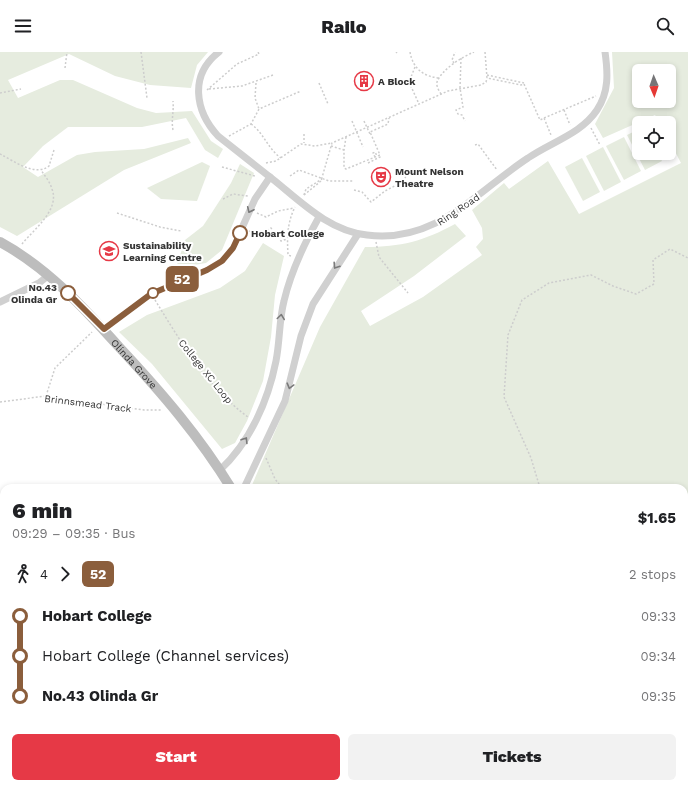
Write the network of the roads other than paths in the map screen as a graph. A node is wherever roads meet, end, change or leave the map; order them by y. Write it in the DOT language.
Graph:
graph roads {
  1 [pos="219,52"];
  2 [pos="605,52"];
  3 [pos="270,177"];
  4 [pos="319,217"];
  5 [pos="358,234"];
  6 [pos="0,242"];
  7 [pos="49,275"];
  8 [pos="0,302"];
  9 [pos="101,327"];
  10 [pos="220,470"];
  11 [pos="229,484"];
  12 [pos="246,484"];
  1 -- 3 [label="street, Ring Road"];
  2 -- 5 [label="street, Ring Road"];
  3 -- 4 [label="street, Ring Road"];
  3 -- 9 [label="street, one-way"];
  4 -- 5 [label="street, Ring Road"];
  10 -- 4 [label="street, one-way"];
  5 -- 12 [label="street, one-way"];
  6 -- 7 [label="main road, Olinda Grove"];
  7 -- 8 [label="street"];
  7 -- 9 [label="main road, Olinda Grove"];
  9 -- 10 [label="main road, Olinda Grove"];
  10 -- 11 [label="main road, Olinda Grove"];
}
